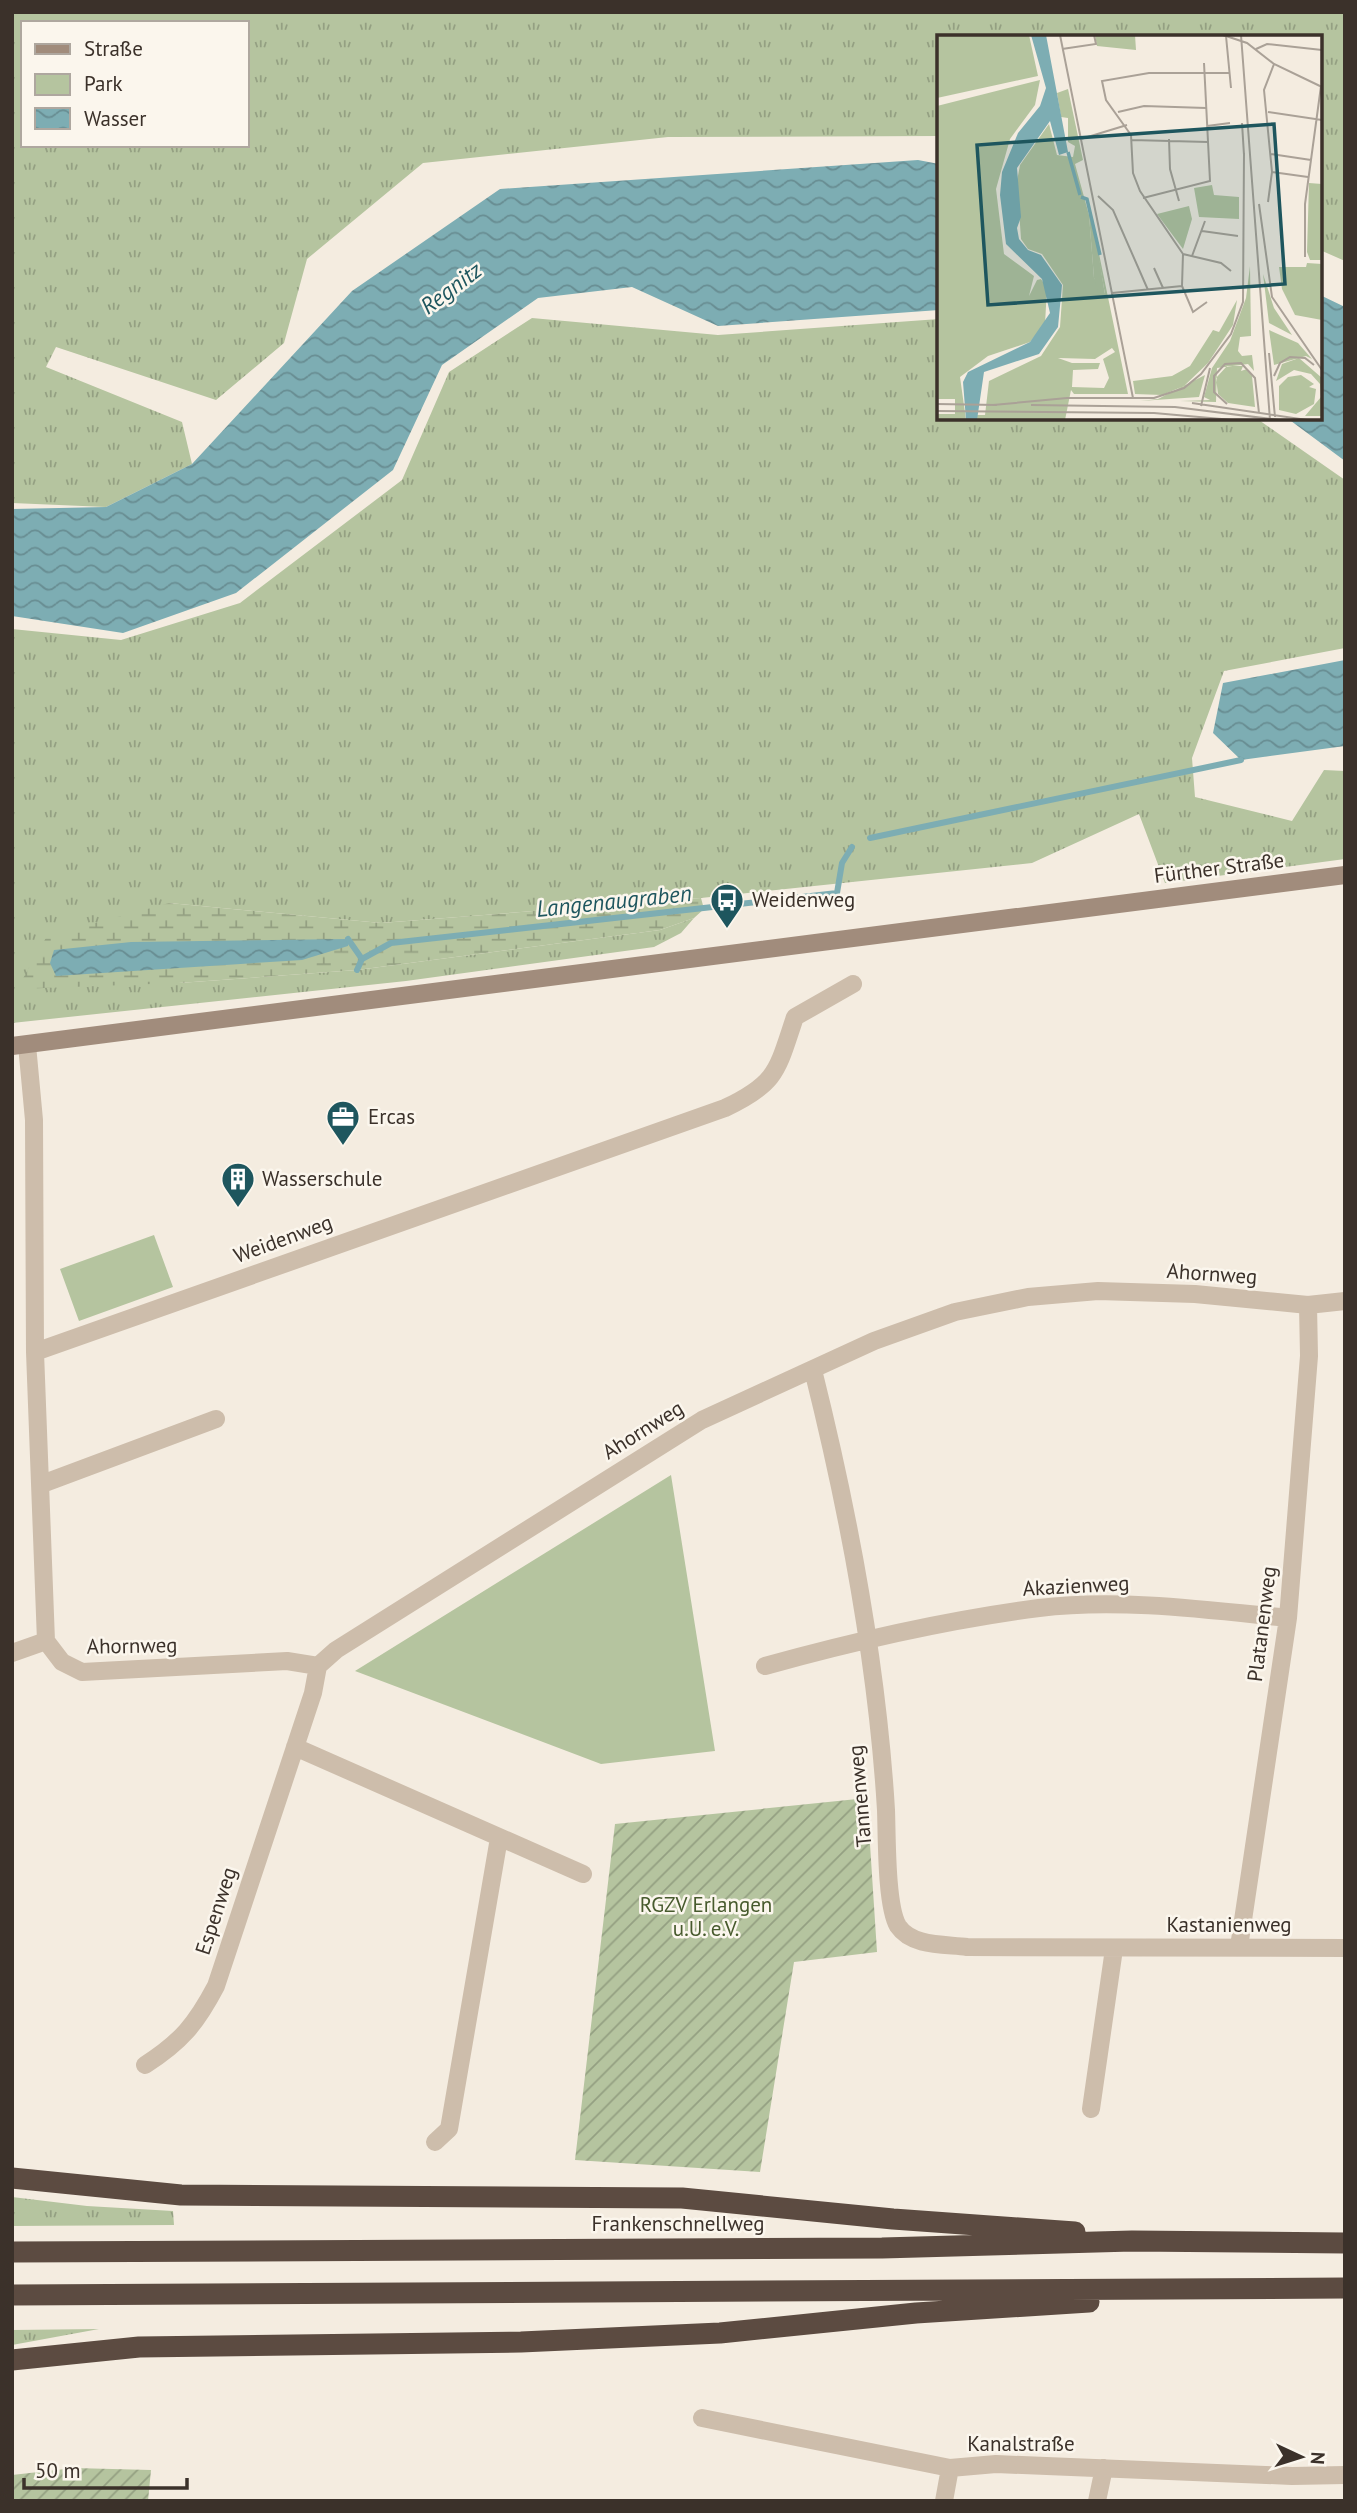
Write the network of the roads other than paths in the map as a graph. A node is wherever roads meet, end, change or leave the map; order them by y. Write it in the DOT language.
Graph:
graph roads {
  1 [pos="1345,875"];
  2 [pos="853,984"];
  3 [pos="19,1046"];
  4 [pos="1345,1301"];
  5 [pos="1308,1305"];
  6 [pos="35,1352"];
  7 [pos="813,1370"];
  8 [pos="216,1419"];
  9 [pos="42,1483"];
  10 [pos="1288,1618"];
  11 [pos="868,1638"];
  12 [pos="46,1641"];
  13 [pos="12,1653"];
  14 [pos="318,1666"];
  15 [pos="765,1666"];
  16 [pos="295,1746"];
  17 [pos="499,1838"];
  18 [pos="583,1874"];
  19 [pos="917,1940"];
  20 [pos="1239,1947"];
  21 [pos="1345,1948"];
  22 [pos="1114,1949"];
  23 [pos="145,2065"];
  24 [pos="1091,2109"];
  25 [pos="435,2141"];
  26 [pos="12,2178"];
  27 [pos="1132,2241"];
  28 [pos="1345,2243"];
  29 [pos="12,2252"];
  30 [pos="1345,2288"];
  31 [pos="1167,2291"];
  32 [pos="12,2295"];
  33 [pos="12,2360"];
  34 [pos="702,2418"];
  35 [pos="950,2468"];
  36 [pos="1104,2468"];
  37 [pos="1345,2475"];
  38 [pos="944,2501"];
  39 [pos="1097,2501"];
  1 -- 3 [label="street, Fürther Straße"];
  2 -- 6 [label="street, Weidenweg"];
  3 -- 6 [label="street"];
  4 -- 5 [label="street, Ahornweg"];
  5 -- 7 [label="street, Ahornweg"];
  5 -- 10 [label="street, Platanenweg"];
  6 -- 9 [label="street"];
  7 -- 11 [label="street, Tannenweg"];
  7 -- 14 [label="street, Ahornweg"];
  8 -- 9 [label="street"];
  9 -- 12 [label="street"];
  10 -- 11 [label="street, Akazienweg"];
  10 -- 20 [label="street, Platanenweg"];
  11 -- 15 [label="street"];
  11 -- 19 [label="street, Tannenweg"];
  12 -- 13 [label="street"];
  12 -- 14 [label="street, Ahornweg"];
  14 -- 16 [label="street, Espenweg"];
  16 -- 17 [label="street"];
  16 -- 23 [label="street, Espenweg"];
  17 -- 18 [label="street"];
  17 -- 25 [label="street"];
  19 -- 22 [label="street, Kastanienweg"];
  20 -- 21 [label="street, Kastanienweg"];
  20 -- 22 [label="street, Kastanienweg"];
  22 -- 24 [label="street"];
  26 -- 27 [label="highway"];
  27 -- 28 [label="highway, Frankenschnellweg"];
  27 -- 29 [label="highway, Frankenschnellweg"];
  30 -- 31 [label="highway"];
  31 -- 32 [label="highway"];
  31 -- 33 [label="highway"];
  34 -- 35 [label="street, Kanalstraße"];
  35 -- 36 [label="street, Kanalstraße"];
  35 -- 38 [label="street"];
  36 -- 37 [label="street, Kanalstraße"];
  36 -- 39 [label="street"];
}
